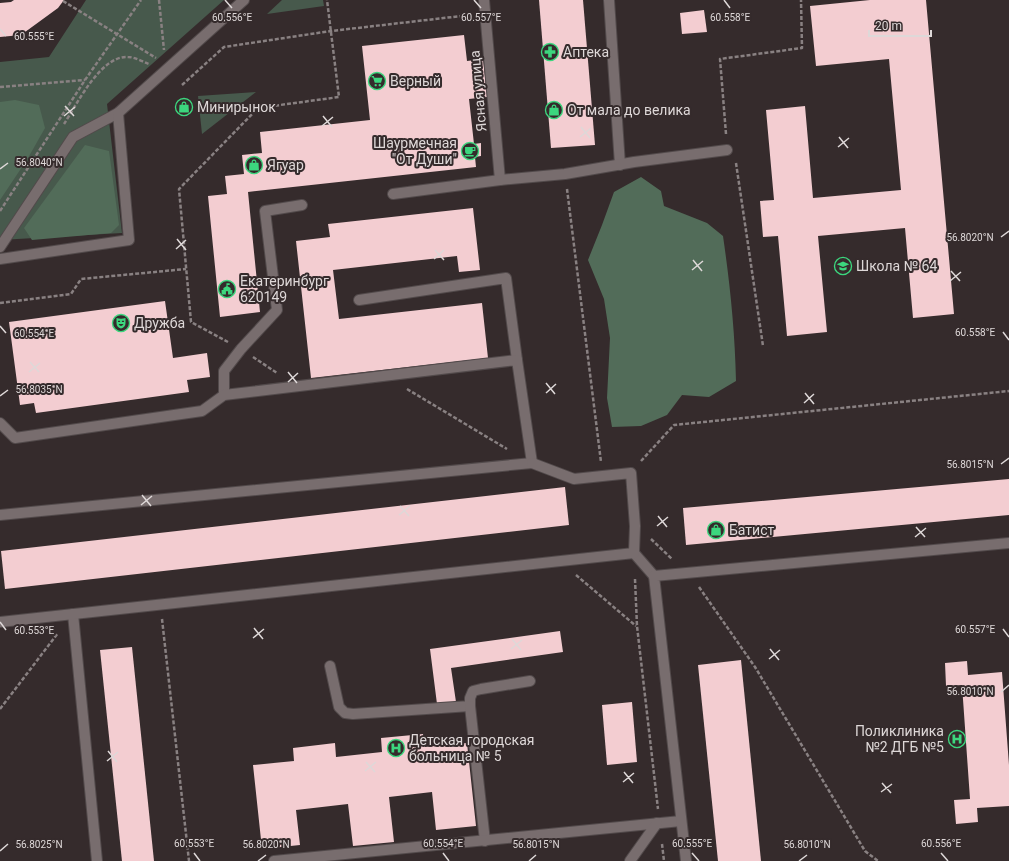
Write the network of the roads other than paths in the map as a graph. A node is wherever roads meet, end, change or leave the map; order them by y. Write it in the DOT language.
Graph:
graph roads {
  1 [pos="244,0"];
  2 [pos="484,0"];
  3 [pos="609,0"];
  4 [pos="118,113"];
  5 [pos="727,150"];
  6 [pos="620,165"];
  7 [pos="500,180"];
  8 [pos="393,194"];
  9 [pos="302,205"];
  10 [pos="0,247"];
  11 [pos="0,259"];
  12 [pos="360,300"];
  13 [pos="517,360"];
  14 [pos="224,395"];
  15 [pos="0,423"];
  16 [pos="532,464"];
  17 [pos="0,515"];
  18 [pos="1009,543"];
  19 [pos="634,554"];
  20 [pos="654,576"];
  21 [pos="73,614"];
  22 [pos="0,622"];
  23 [pos="330,666"];
  24 [pos="530,681"];
  25 [pos="470,706"];
  26 [pos="681,821"];
  27 [pos="658,823"];
  28 [pos="485,841"];
  29 [pos="97,861"];
  30 [pos="274,861"];
  31 [pos="630,861"];
  32 [pos="686,861"];
  1 -- 4 [label="street"];
  2 -- 7 [label="street, Ясная улица"];
  3 -- 6 [label="street"];
  4 -- 10 [label="street"];
  4 -- 11 [label="street"];
  5 -- 6 [label="street"];
  6 -- 7 [label="street"];
  7 -- 8 [label="street"];
  9 -- 14 [label="street"];
  12 -- 13 [label="street"];
  13 -- 14 [label="street"];
  13 -- 16 [label="street"];
  14 -- 15 [label="street"];
  16 -- 17 [label="street"];
  16 -- 19 [label="street"];
  18 -- 20 [label="street"];
  19 -- 20 [label="street"];
  19 -- 21 [label="street"];
  20 -- 26 [label="street"];
  21 -- 22 [label="street"];
  21 -- 29 [label="street"];
  23 -- 25 [label="street"];
  24 -- 25 [label="street"];
  25 -- 28 [label="street"];
  26 -- 27 [label="street"];
  26 -- 32 [label="street"];
  27 -- 28 [label="street"];
  27 -- 31 [label="street"];
  28 -- 30 [label="street"];
}
